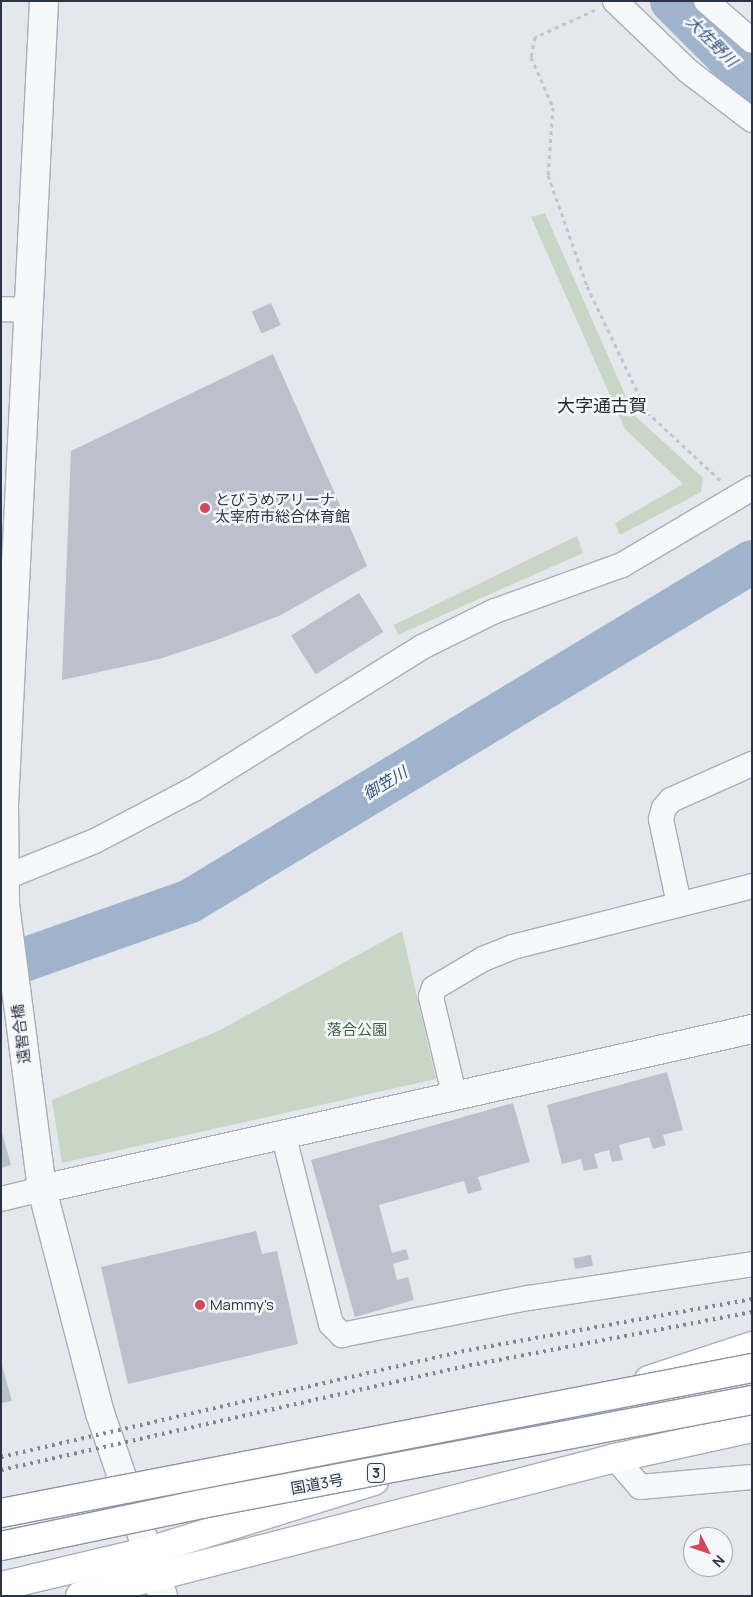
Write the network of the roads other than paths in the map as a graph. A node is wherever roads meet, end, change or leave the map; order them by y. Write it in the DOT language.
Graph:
graph roads {
  1 [pos="44,1"];
  2 [pos="706,1"];
  3 [pos="610,3"];
  4 [pos="752,41"];
  5 [pos="752,120"];
  6 [pos="1,309"];
  7 [pos="30,310"];
  8 [pos="744,492"];
  9 [pos="752,764"];
  10 [pos="752,886"];
  11 [pos="4,887"];
  12 [pos="679,904"];
  13 [pos="752,1029"];
  14 [pos="455,1098"];
  15 [pos="284,1137"];
  16 [pos="42,1190"];
  17 [pos="1,1199"];
  18 [pos="752,1264"];
  19 [pos="752,1346"];
  20 [pos="752,1368"];
  21 [pos="752,1400"];
  22 [pos="752,1428"];
  23 [pos="615,1458"];
  24 [pos="752,1477"];
  25 [pos="1,1513"];
  26 [pos="1,1546"];
  27 [pos="150,1550"];
  28 [pos="1,1586"];
  29 [pos="161,1587"];
  30 [pos="80,1596"];
  1 -- 7 [label="street, 遠智合橋"];
  2 -- 4 [label="street"];
  3 -- 5 [label="street"];
  6 -- 7 [label="street"];
  7 -- 11 [label="street, 遠智合橋"];
  8 -- 11 [label="street"];
  9 -- 12 [label="street"];
  10 -- 12 [label="street"];
  11 -- 16 [label="street, 遠智合橋"];
  12 -- 14 [label="street"];
  13 -- 14 [label="street"];
  14 -- 15 [label="street"];
  15 -- 16 [label="street"];
  15 -- 18 [label="street"];
  16 -- 17 [label="street"];
  16 -- 27 [label="street, 遠智合橋"];
  19 -- 27 [label="highway, 3"];
  20 -- 25 [label="highway, 3, bridge"];
  21 -- 26 [label="highway, 国道3号 / 3, bridge"];
  22 -- 23 [label="highway"];
  23 -- 24 [label="street"];
  23 -- 29 [label="highway"];
  27 -- 28 [label="highway, 3"];
  27 -- 29 [label="street, 遠智合橋"];
  29 -- 30 [label="highway"];
}
